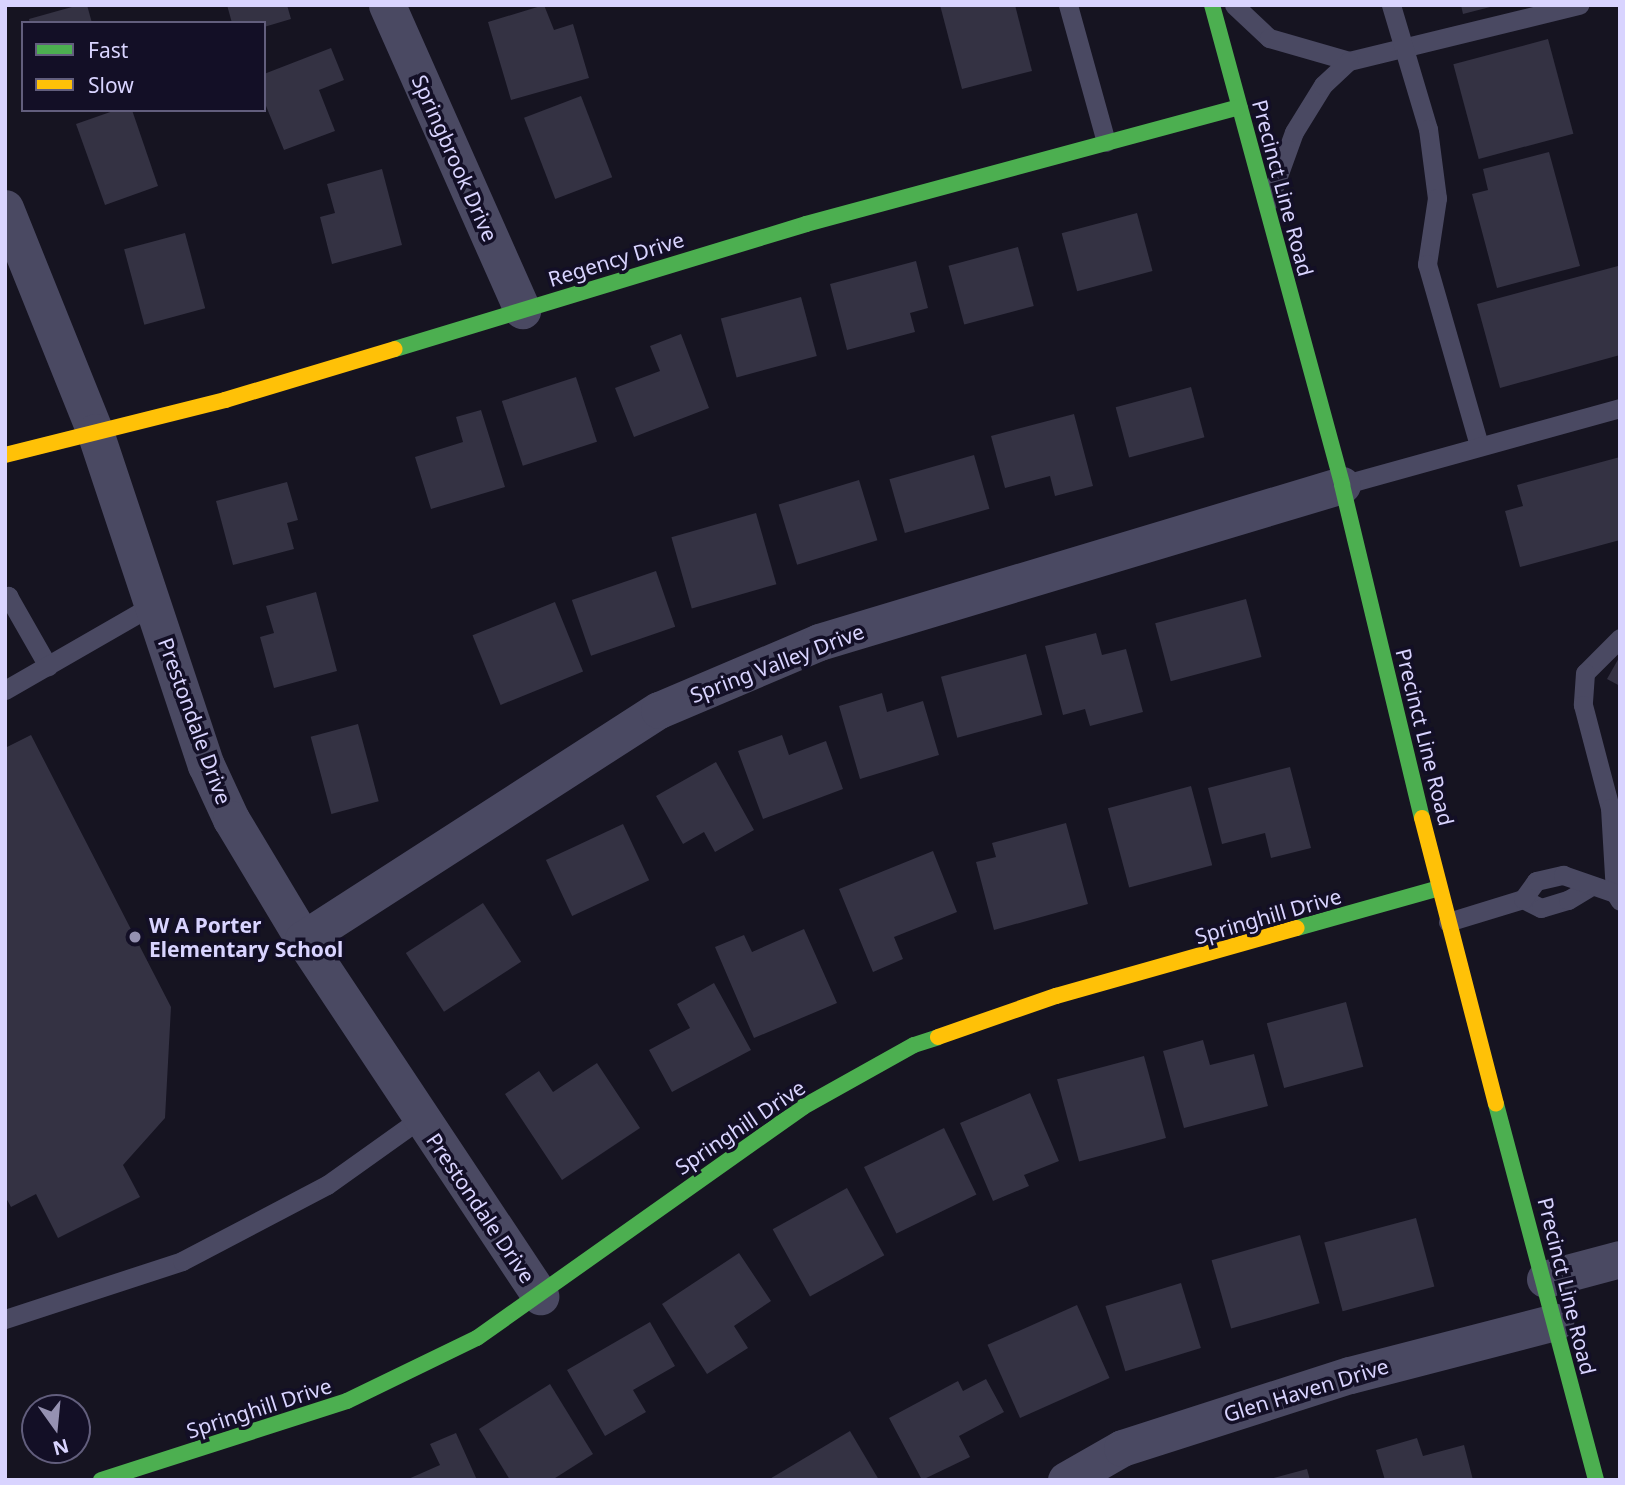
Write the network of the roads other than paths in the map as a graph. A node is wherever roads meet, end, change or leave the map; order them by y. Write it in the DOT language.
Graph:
graph roads {
  1 [pos="387,5"];
  2 [pos="1068,5"];
  3 [pos="1212,5"];
  4 [pos="1234,5"];
  5 [pos="1391,5"];
  6 [pos="1579,5"];
  7 [pos="1403,48"];
  8 [pos="1349,61"];
  9 [pos="1240,107"];
  10 [pos="1106,142"];
  11 [pos="5,208"];
  12 [pos="1267,208"];
  13 [pos="522,310"];
  14 [pos="1620,408"];
  15 [pos="95,432"];
  16 [pos="1479,445"];
  17 [pos="5,455"];
  18 [pos="1342,485"];
  19 [pos="5,598"];
  20 [pos="153,605"];
  21 [pos="1620,638"];
  22 [pos="48,666"];
  23 [pos="5,690"];
  24 [pos="1590,887"];
  25 [pos="1439,888"];
  26 [pos="1617,897"];
  27 [pos="1523,899"];
  28 [pos="1448,922"];
  29 [pos="303,939"];
  30 [pos="422,1118"];
  31 [pos="1620,1259"];
  32 [pos="1545,1279"];
  33 [pos="540,1296"];
  34 [pos="5,1319"];
  35 [pos="1555,1322"];
  36 [pos="101,1480"];
  37 [pos="1066,1480"];
  38 [pos="1596,1480"];
  1 -- 13 [label="street, Springbrook Drive"];
  2 -- 10 [label="lane"];
  3 -- 9 [label="street, Precinct Line Road"];
  4 -- 8 [label="lane"];
  5 -- 7 [label="lane"];
  6 -- 7 [label="lane"];
  7 -- 8 [label="lane"];
  7 -- 16 [label="lane"];
  8 -- 12 [label="lane"];
  9 -- 10 [label="street, Regency Drive"];
  9 -- 12 [label="street, Precinct Line Road"];
  10 -- 13 [label="street, Regency Drive"];
  11 -- 15 [label="street, Prestondale Drive"];
  12 -- 18 [label="street, Precinct Line Road"];
  13 -- 15 [label="street, Regency Drive"];
  14 -- 16 [label="lane"];
  15 -- 17 [label="street, Regency Drive"];
  15 -- 20 [label="street, Prestondale Drive"];
  16 -- 18 [label="lane"];
  18 -- 25 [label="street, Precinct Line Road"];
  18 -- 29 [label="street, Spring Valley Drive"];
  19 -- 22 [label="lane"];
  20 -- 22 [label="lane"];
  20 -- 29 [label="street, Prestondale Drive"];
  21 -- 26 [label="lane"];
  22 -- 23 [label="lane"];
  24 -- 26 [label="lane"];
  24 -- 27 [label="lane"];
  24 -- 27 [label="lane"];
  25 -- 28 [label="street, Precinct Line Road"];
  25 -- 33 [label="street, Springhill Drive"];
  27 -- 28 [label="lane"];
  28 -- 32 [label="street, Precinct Line Road"];
  29 -- 30 [label="street, Prestondale Drive"];
  30 -- 33 [label="street, Prestondale Drive"];
  30 -- 34 [label="lane"];
  31 -- 32 [label="street"];
  32 -- 35 [label="street, Precinct Line Road"];
  33 -- 36 [label="street, Springhill Drive"];
  35 -- 37 [label="street, Glen Haven Drive"];
  35 -- 38 [label="street, Precinct Line Road"];
}
